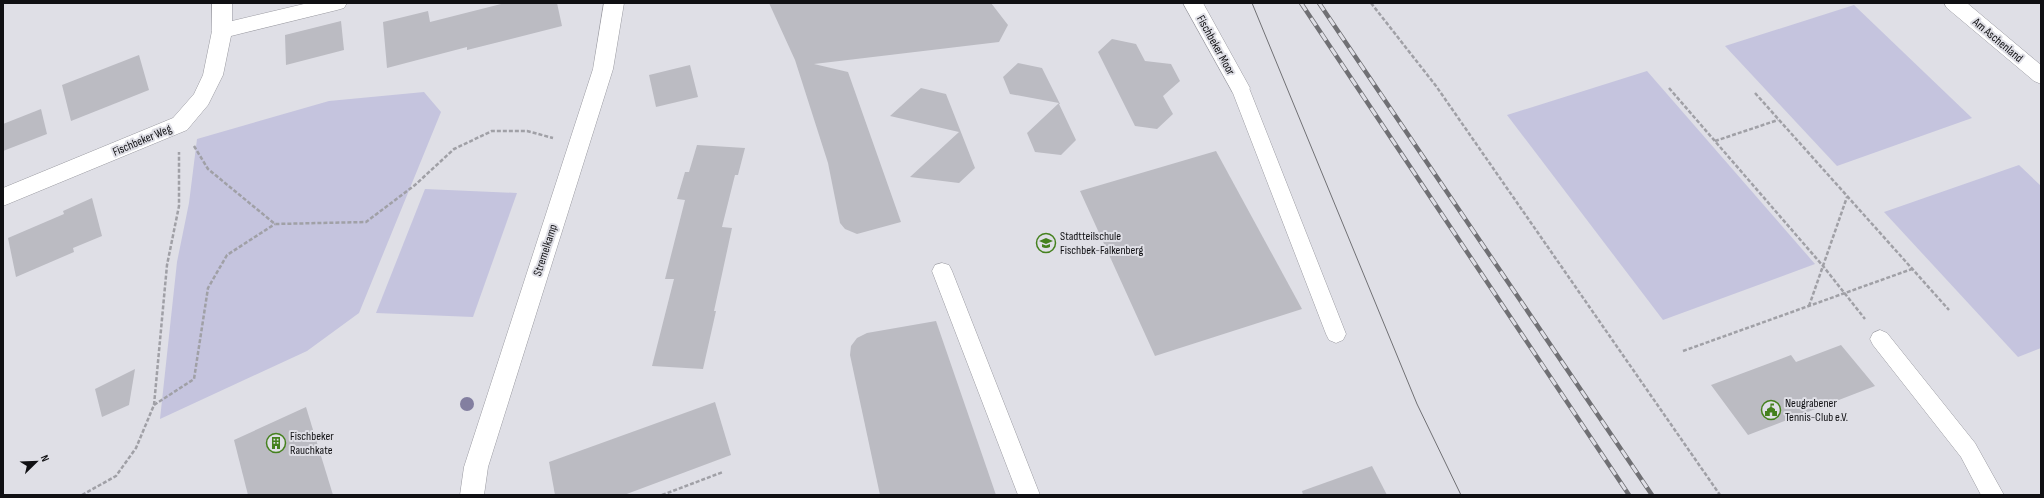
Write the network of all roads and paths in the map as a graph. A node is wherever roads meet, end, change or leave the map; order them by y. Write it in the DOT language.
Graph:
graph roads {
  1 [pos="222,3"];
  2 [pos="337,3"];
  3 [pos="614,3"];
  4 [pos="1193,3"];
  5 [pos="1371,3"];
  6 [pos="1954,3"];
  7 [pos="222,31"];
  8 [pos="2041,76"];
  9 [pos="1240,88"];
  10 [pos="1669,88"];
  11 [pos="1754,93"];
  12 [pos="1778,120"];
  13 [pos="180,124"];
  14 [pos="1715,141"];
  15 [pos="579,144"];
  16 [pos="3,197"];
  17 [pos="1847,197"];
  18 [pos="276,224"];
  19 [pos="1823,266"];
  20 [pos="1912,269"];
  21 [pos="942,271"];
  22 [pos="1845,293"];
  23 [pos="1809,306"];
  24 [pos="1949,310"];
  25 [pos="1336,334"];
  26 [pos="1880,339"];
  27 [pos="1683,351"];
  28 [pos="154,405"];
  29 [pos="723,472"];
  30 [pos="82,495"];
  31 [pos="472,495"];
  32 [pos="662,495"];
  33 [pos="1029,495"];
  34 [pos="1720,495"];
  35 [pos="1993,495"];
  1 -- 7 [label="street, Fischbeker Weg"];
  2 -- 7 [label="street"];
  3 -- 15 [label="street, Stremelkamp"];
  4 -- 9 [label="street, Fischbeker Moor"];
  5 -- 34 [label="path"];
  6 -- 8 [label="street, Am Aschenland"];
  7 -- 13 [label="street, Fischbeker Weg"];
  9 -- 25 [label="lane"];
  10 -- 14 [label="path"];
  11 -- 12 [label="path"];
  12 -- 14 [label="path"];
  12 -- 17 [label="path"];
  13 -- 16 [label="street, Fischbeker Weg"];
  13 -- 18 [label="path"];
  13 -- 28 [label="path"];
  14 -- 19 [label="path"];
  15 -- 18 [label="path"];
  15 -- 31 [label="street, Stremelkamp"];
  17 -- 19 [label="path"];
  17 -- 20 [label="path"];
  18 -- 28 [label="path"];
  19 -- 22 [label="path"];
  19 -- 23 [label="path"];
  20 -- 22 [label="path"];
  20 -- 24 [label="path"];
  21 -- 33 [label="lane"];
  22 -- 23 [label="path"];
  22 -- 26 [label="path"];
  23 -- 27 [label="path"];
  26 -- 35 [label="lane"];
  28 -- 30 [label="path"];
  29 -- 32 [label="path"];
}
